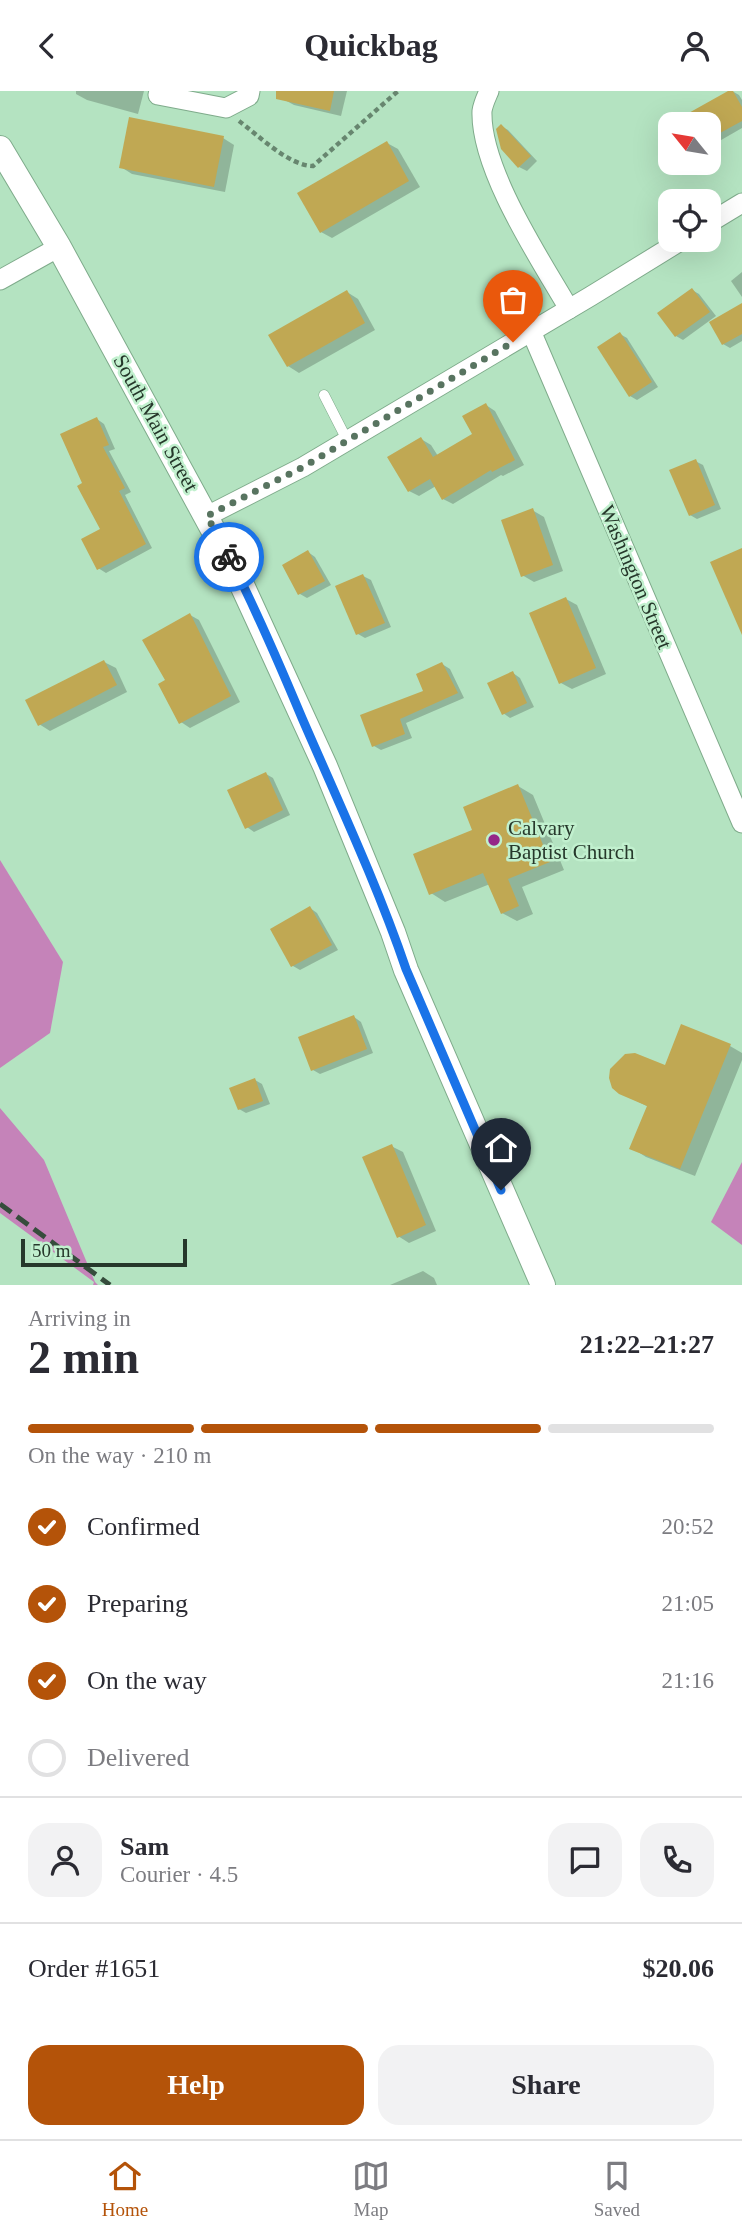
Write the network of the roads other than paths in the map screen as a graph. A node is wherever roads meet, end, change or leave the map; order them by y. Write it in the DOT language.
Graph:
graph roads {
  1 [pos="159,91"];
  2 [pos="250,91"];
  3 [pos="489,91"];
  4 [pos="0,148"];
  5 [pos="742,203"];
  6 [pos="721,216"];
  7 [pos="59,247"];
  8 [pos="662,252"];
  9 [pos="0,280"];
  10 [pos="569,309"];
  11 [pos="531,331"];
  12 [pos="324,395"];
  13 [pos="347,440"];
  14 [pos="207,516"];
  15 [pos="742,823"];
  16 [pos="543,1285"];
  1 -- 2 [label="street"];
  3 -- 10 [label="street"];
  4 -- 7 [label="street, South Main Street"];
  5 -- 6 [label="street"];
  7 -- 9 [label="street"];
  7 -- 14 [label="street, South Main Street"];
  8 -- 10 [label="street"];
  10 -- 11 [label="street"];
  11 -- 13 [label="street"];
  11 -- 15 [label="street, Washington Street"];
  12 -- 13 [label="lane"];
  13 -- 14 [label="street"];
  14 -- 16 [label="street, South Main Street"];
}
